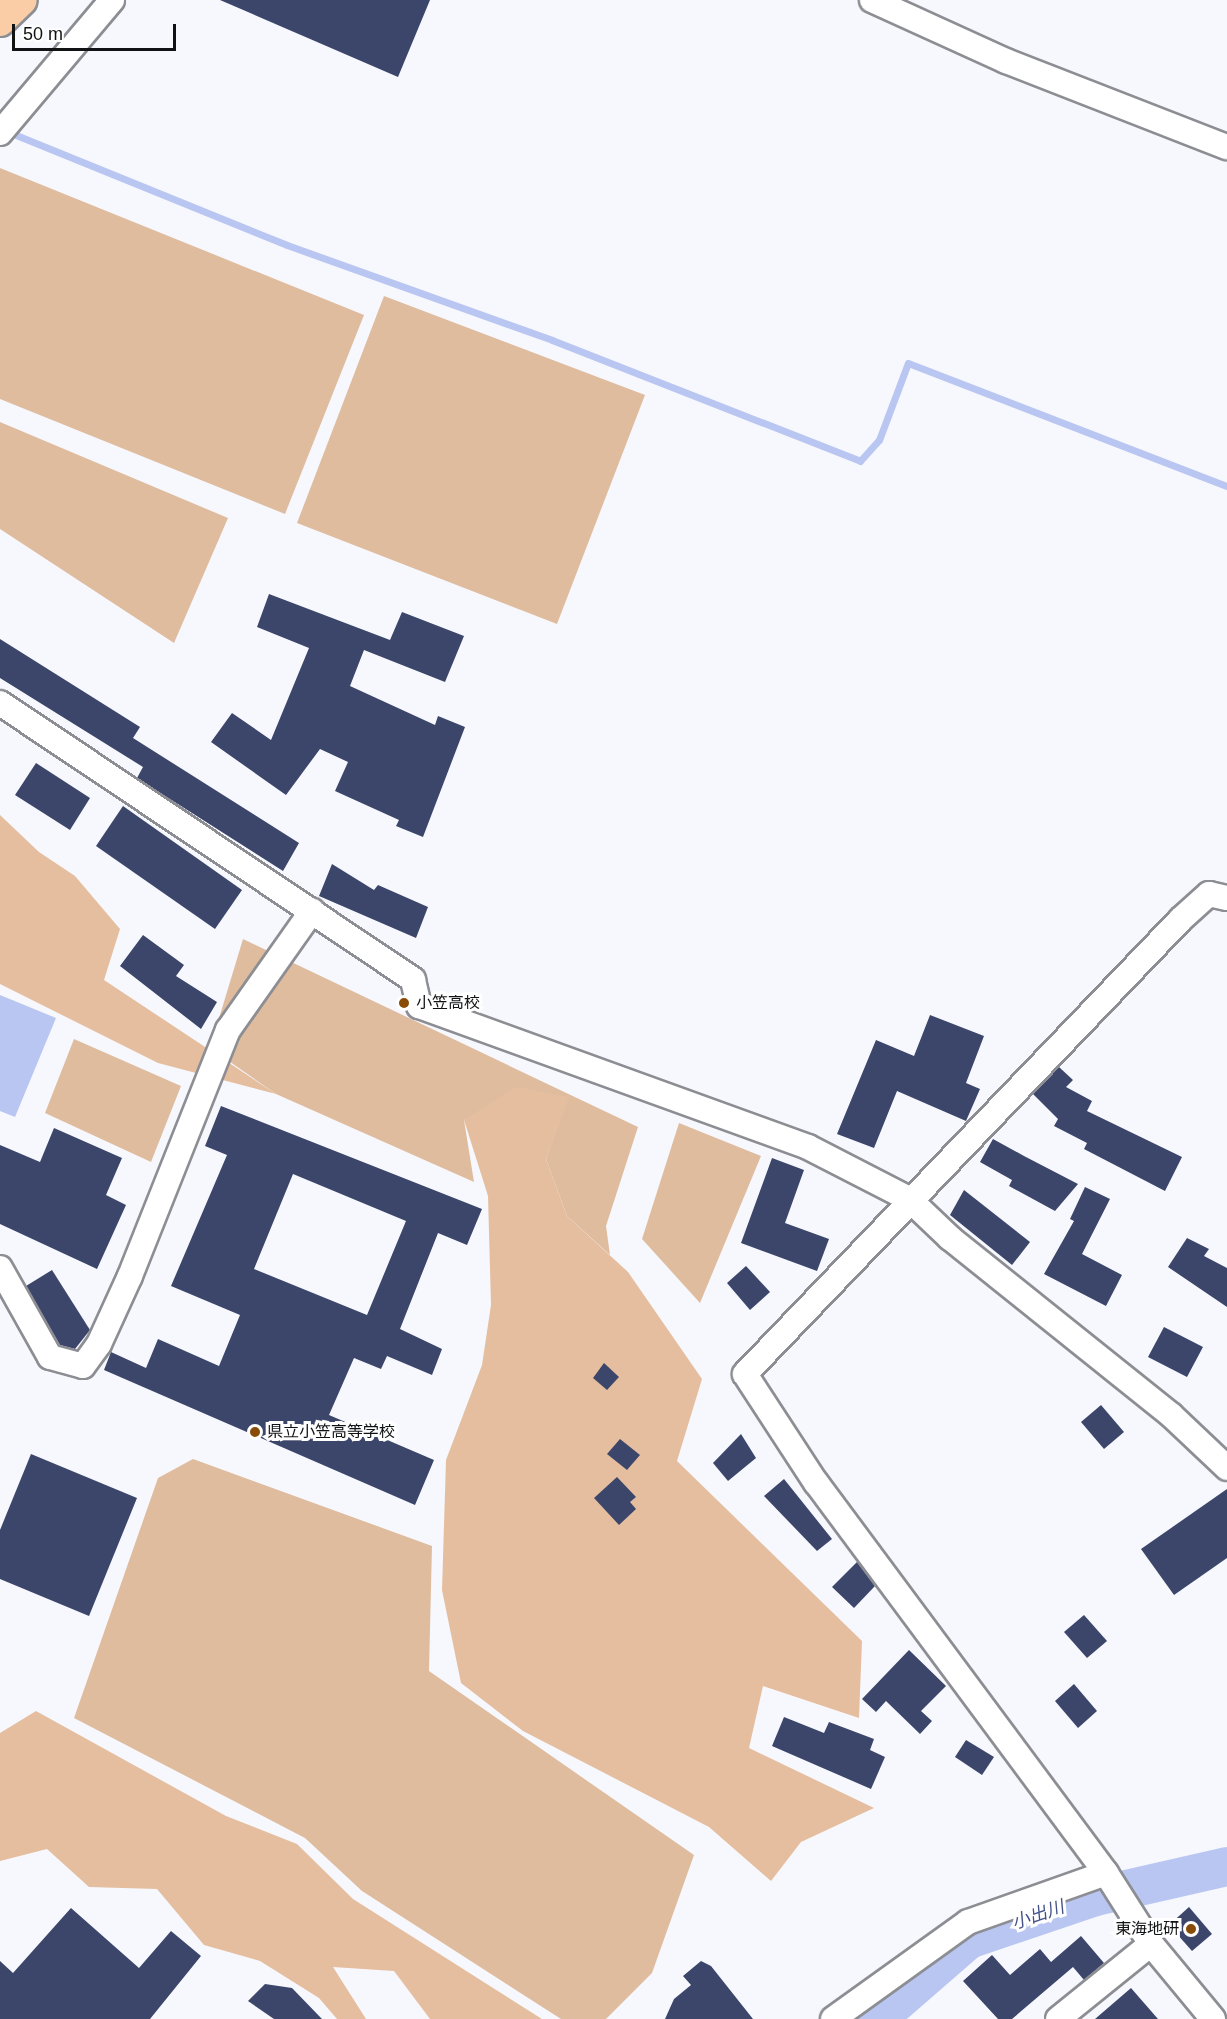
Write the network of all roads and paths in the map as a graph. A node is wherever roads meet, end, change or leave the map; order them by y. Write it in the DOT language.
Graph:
graph roads {
  1 [pos="22,0"];
  2 [pos="112,0"];
  3 [pos="872,0"];
  4 [pos="0,21"];
  5 [pos="0,133"];
  6 [pos="1227,147"];
  7 [pos="0,703"];
  8 [pos="1227,898"];
  9 [pos="312,911"];
  10 [pos="909,1199"];
  11 [pos="0,1268"];
  12 [pos="1227,1468"];
  13 [pos="1106,1874"];
  14 [pos="1151,1944"];
  15 [pos="833,2019"];
  16 [pos="1058,2019"];
  17 [pos="1213,2019"];
  1 -- 4 [label="main road"];
  2 -- 5 [label="street"];
  3 -- 6 [label="street"];
  7 -- 9 [label="street"];
  8 -- 10 [label="street"];
  9 -- 10 [label="street"];
  9 -- 11 [label="street"];
  10 -- 12 [label="street"];
  10 -- 13 [label="street"];
  13 -- 14 [label="street"];
  13 -- 15 [label="street"];
  14 -- 16 [label="street"];
  14 -- 17 [label="street"];
}
